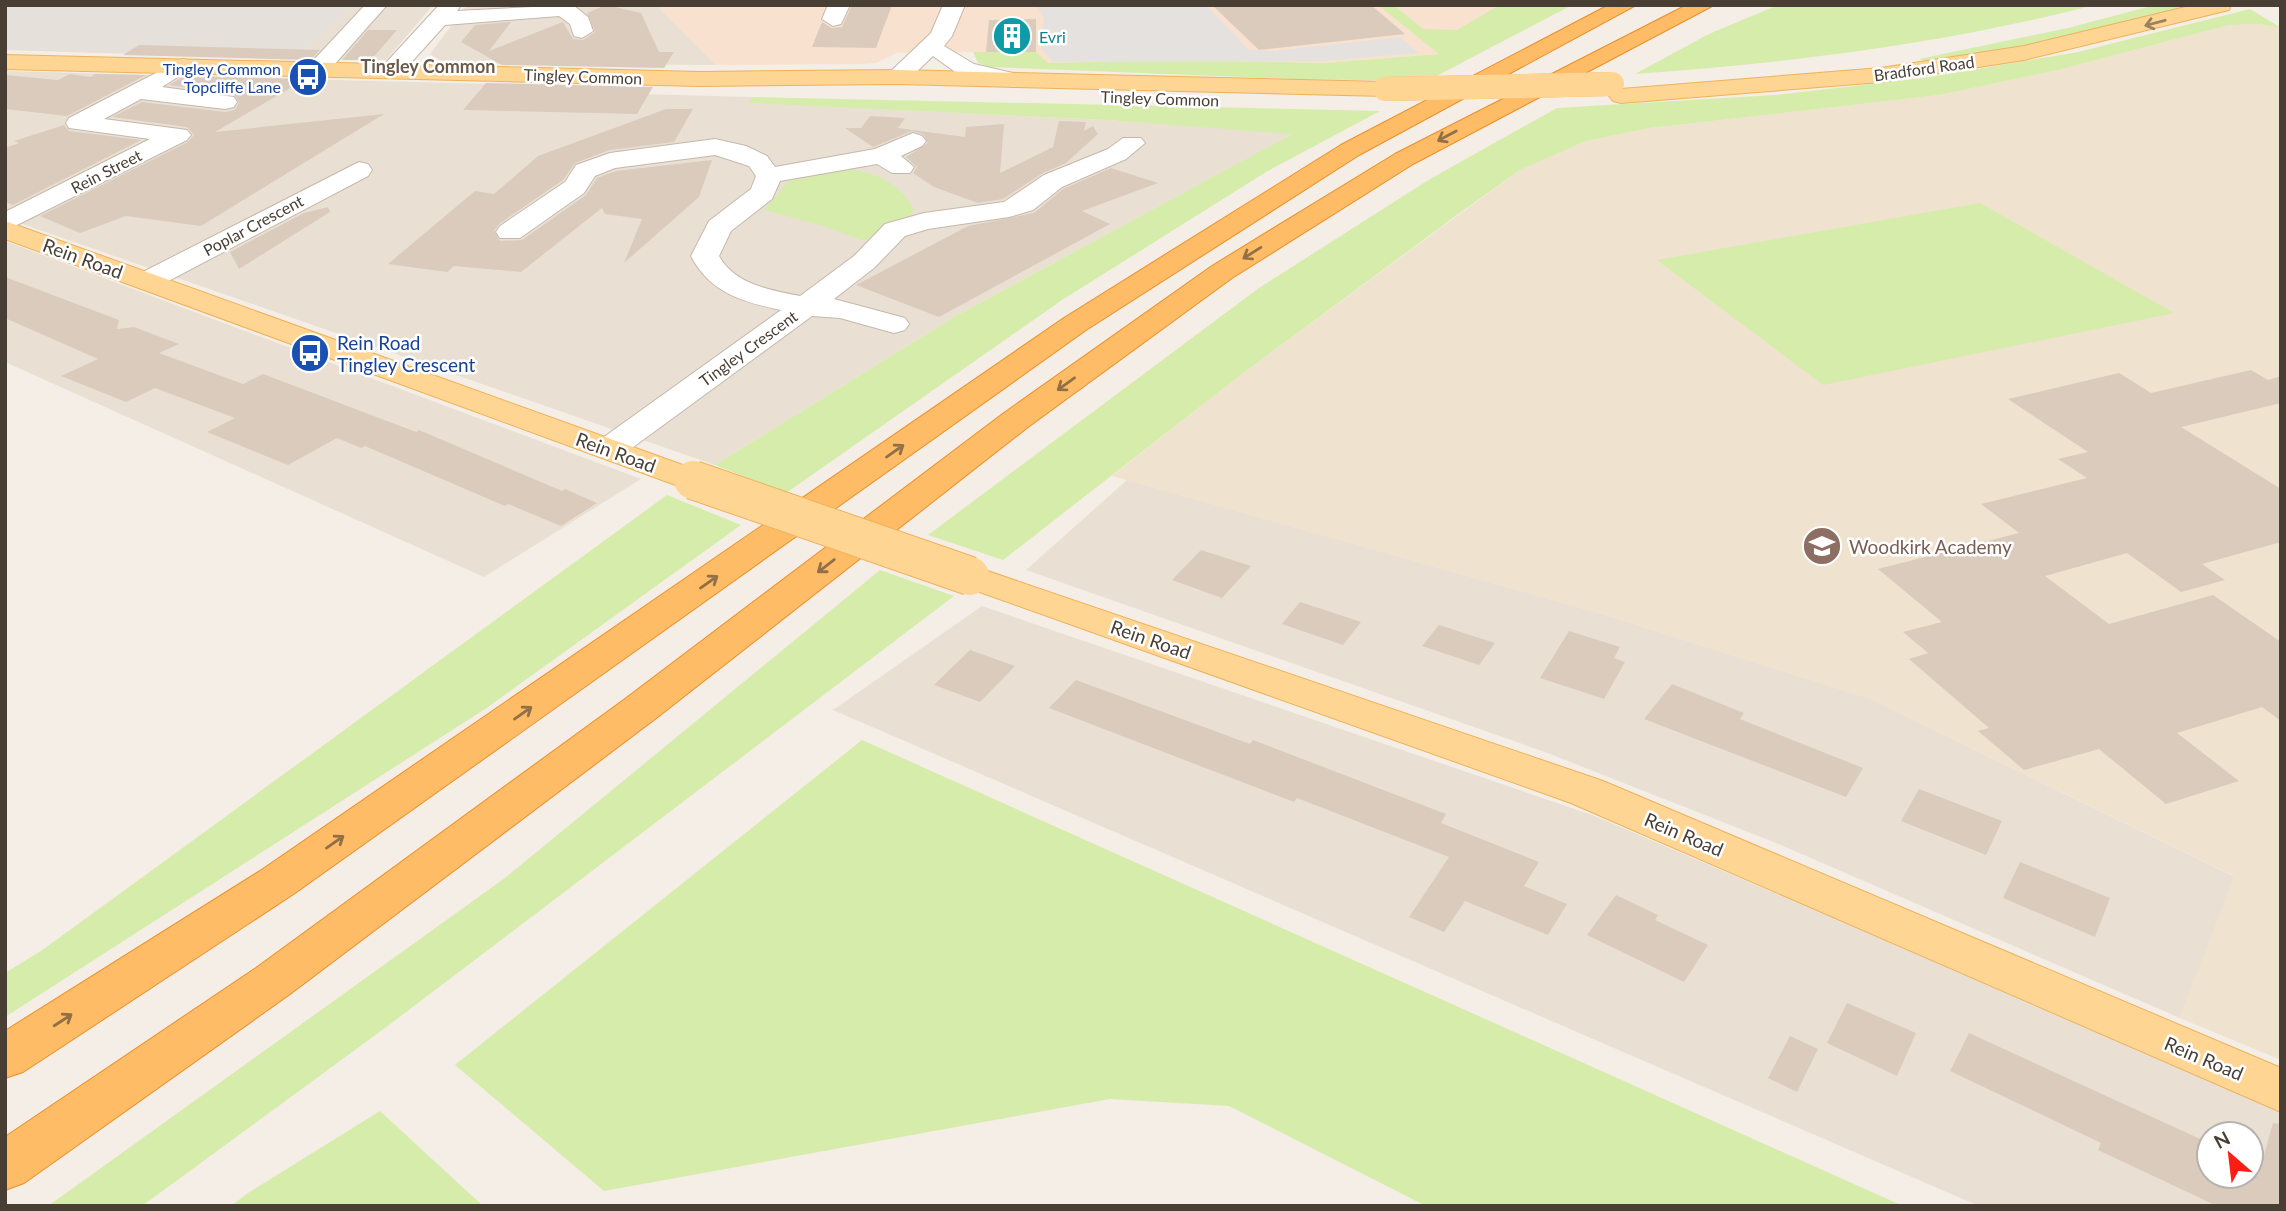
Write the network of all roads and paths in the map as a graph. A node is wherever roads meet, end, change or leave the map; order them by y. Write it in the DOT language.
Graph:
graph roads {
  1 [pos="954,5"];
  2 [pos="2134,5"];
  3 [pos="2221,5"];
  4 [pos="1712,7"];
  5 [pos="379,16"];
  6 [pos="441,17"];
  7 [pos="1626,24"];
  8 [pos="407,27"];
  9 [pos="582,31"];
  10 [pos="5,62"];
  11 [pos="183,66"];
  12 [pos="918,68"];
  13 [pos="318,69"];
  14 [pos="391,71"];
  15 [pos="700,79"];
  16 [pos="1010,87"];
  17 [pos="1617,90"];
  18 [pos="137,91"];
  19 [pos="225,102"];
  20 [pos="1138,139"];
  21 [pos="913,141"];
  22 [pos="359,170"];
  23 [pos="769,176"];
  24 [pos="1009,209"];
  25 [pos="5,223"];
  26 [pos="5,229"];
  27 [pos="1033,231"];
  28 [pos="512,235"];
  29 [pos="148,281"];
  30 [pos="806,306"];
  31 [pos="894,324"];
  32 [pos="609,449"];
  33 [pos="5,1057"];
  34 [pos="2281,1091"];
  35 [pos="5,1167"];
  1 -- 12 [label="street"];
  2 -- 17 [label="main road, Bradford Road"];
  3 -- 17 [label="main road, Bradford Road, one-way"];
  4 -- 7 [label="highway"];
  5 -- 13 [label="street"];
  6 -- 8 [label="street"];
  6 -- 9 [label="street"];
  6 -- 14 [label="street"];
  33 -- 7 [label="highway, one-way"];
  7 -- 35 [label="highway, one-way"];
  10 -- 11 [label="main road, Tingley Common"];
  11 -- 13 [label="main road, Tingley Common"];
  11 -- 18 [label="street"];
  12 -- 15 [label="main road, Tingley Common"];
  12 -- 15 [label="main road, Tingley Common"];
  12 -- 16 [label="main road, Tingley Common"];
  12 -- 16 [label="main road, Tingley Common"];
  13 -- 14 [label="main road, Tingley Common"];
  14 -- 15 [label="main road, Tingley Common"];
  16 -- 17 [label="main road, Tingley Common, bridge"];
  16 -- 17 [label="main road, Tingley Common"];
  18 -- 19 [label="street"];
  18 -- 25 [label="street, Rein Street"];
  20 -- 24 [label="street"];
  21 -- 23 [label="street"];
  22 -- 29 [label="street, Poplar Crescent"];
  23 -- 28 [label="street"];
  23 -- 30 [label="street, Tingley Crescent"];
  24 -- 27 [label="street"];
  24 -- 30 [label="street"];
  26 -- 29 [label="main road, Rein Road"];
  29 -- 32 [label="main road, Rein Road"];
  30 -- 31 [label="street"];
  30 -- 32 [label="street, Tingley Crescent"];
  32 -- 34 [label="main road, Rein Road, bridge"];
}
